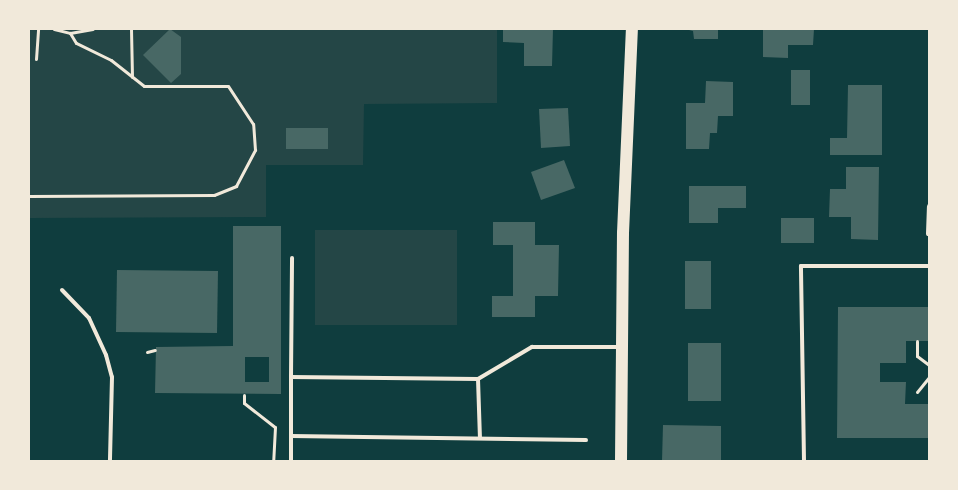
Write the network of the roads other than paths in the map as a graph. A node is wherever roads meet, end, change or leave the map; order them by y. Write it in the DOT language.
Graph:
graph roads {
  1 [pos="632,29"];
  2 [pos="929,206"];
  3 [pos="928,233"];
  4 [pos="292,258"];
  5 [pos="929,266"];
  6 [pos="62,290"];
  7 [pos="622,347"];
  8 [pos="291,377"];
  9 [pos="478,379"];
  10 [pos="291,436"];
  11 [pos="480,438"];
  12 [pos="586,440"];
  13 [pos="110,461"];
  14 [pos="291,461"];
  15 [pos="622,461"];
  16 [pos="804,461"];
  1 -- 7 [label="main road"];
  2 -- 3 [label="street"];
  4 -- 8 [label="lane"];
  5 -- 16 [label="lane"];
  6 -- 13 [label="lane"];
  7 -- 9 [label="lane"];
  7 -- 15 [label="main road"];
  8 -- 9 [label="lane"];
  8 -- 10 [label="lane"];
  9 -- 11 [label="lane"];
  10 -- 11 [label="lane"];
  10 -- 14 [label="lane"];
  11 -- 12 [label="lane"];
}
